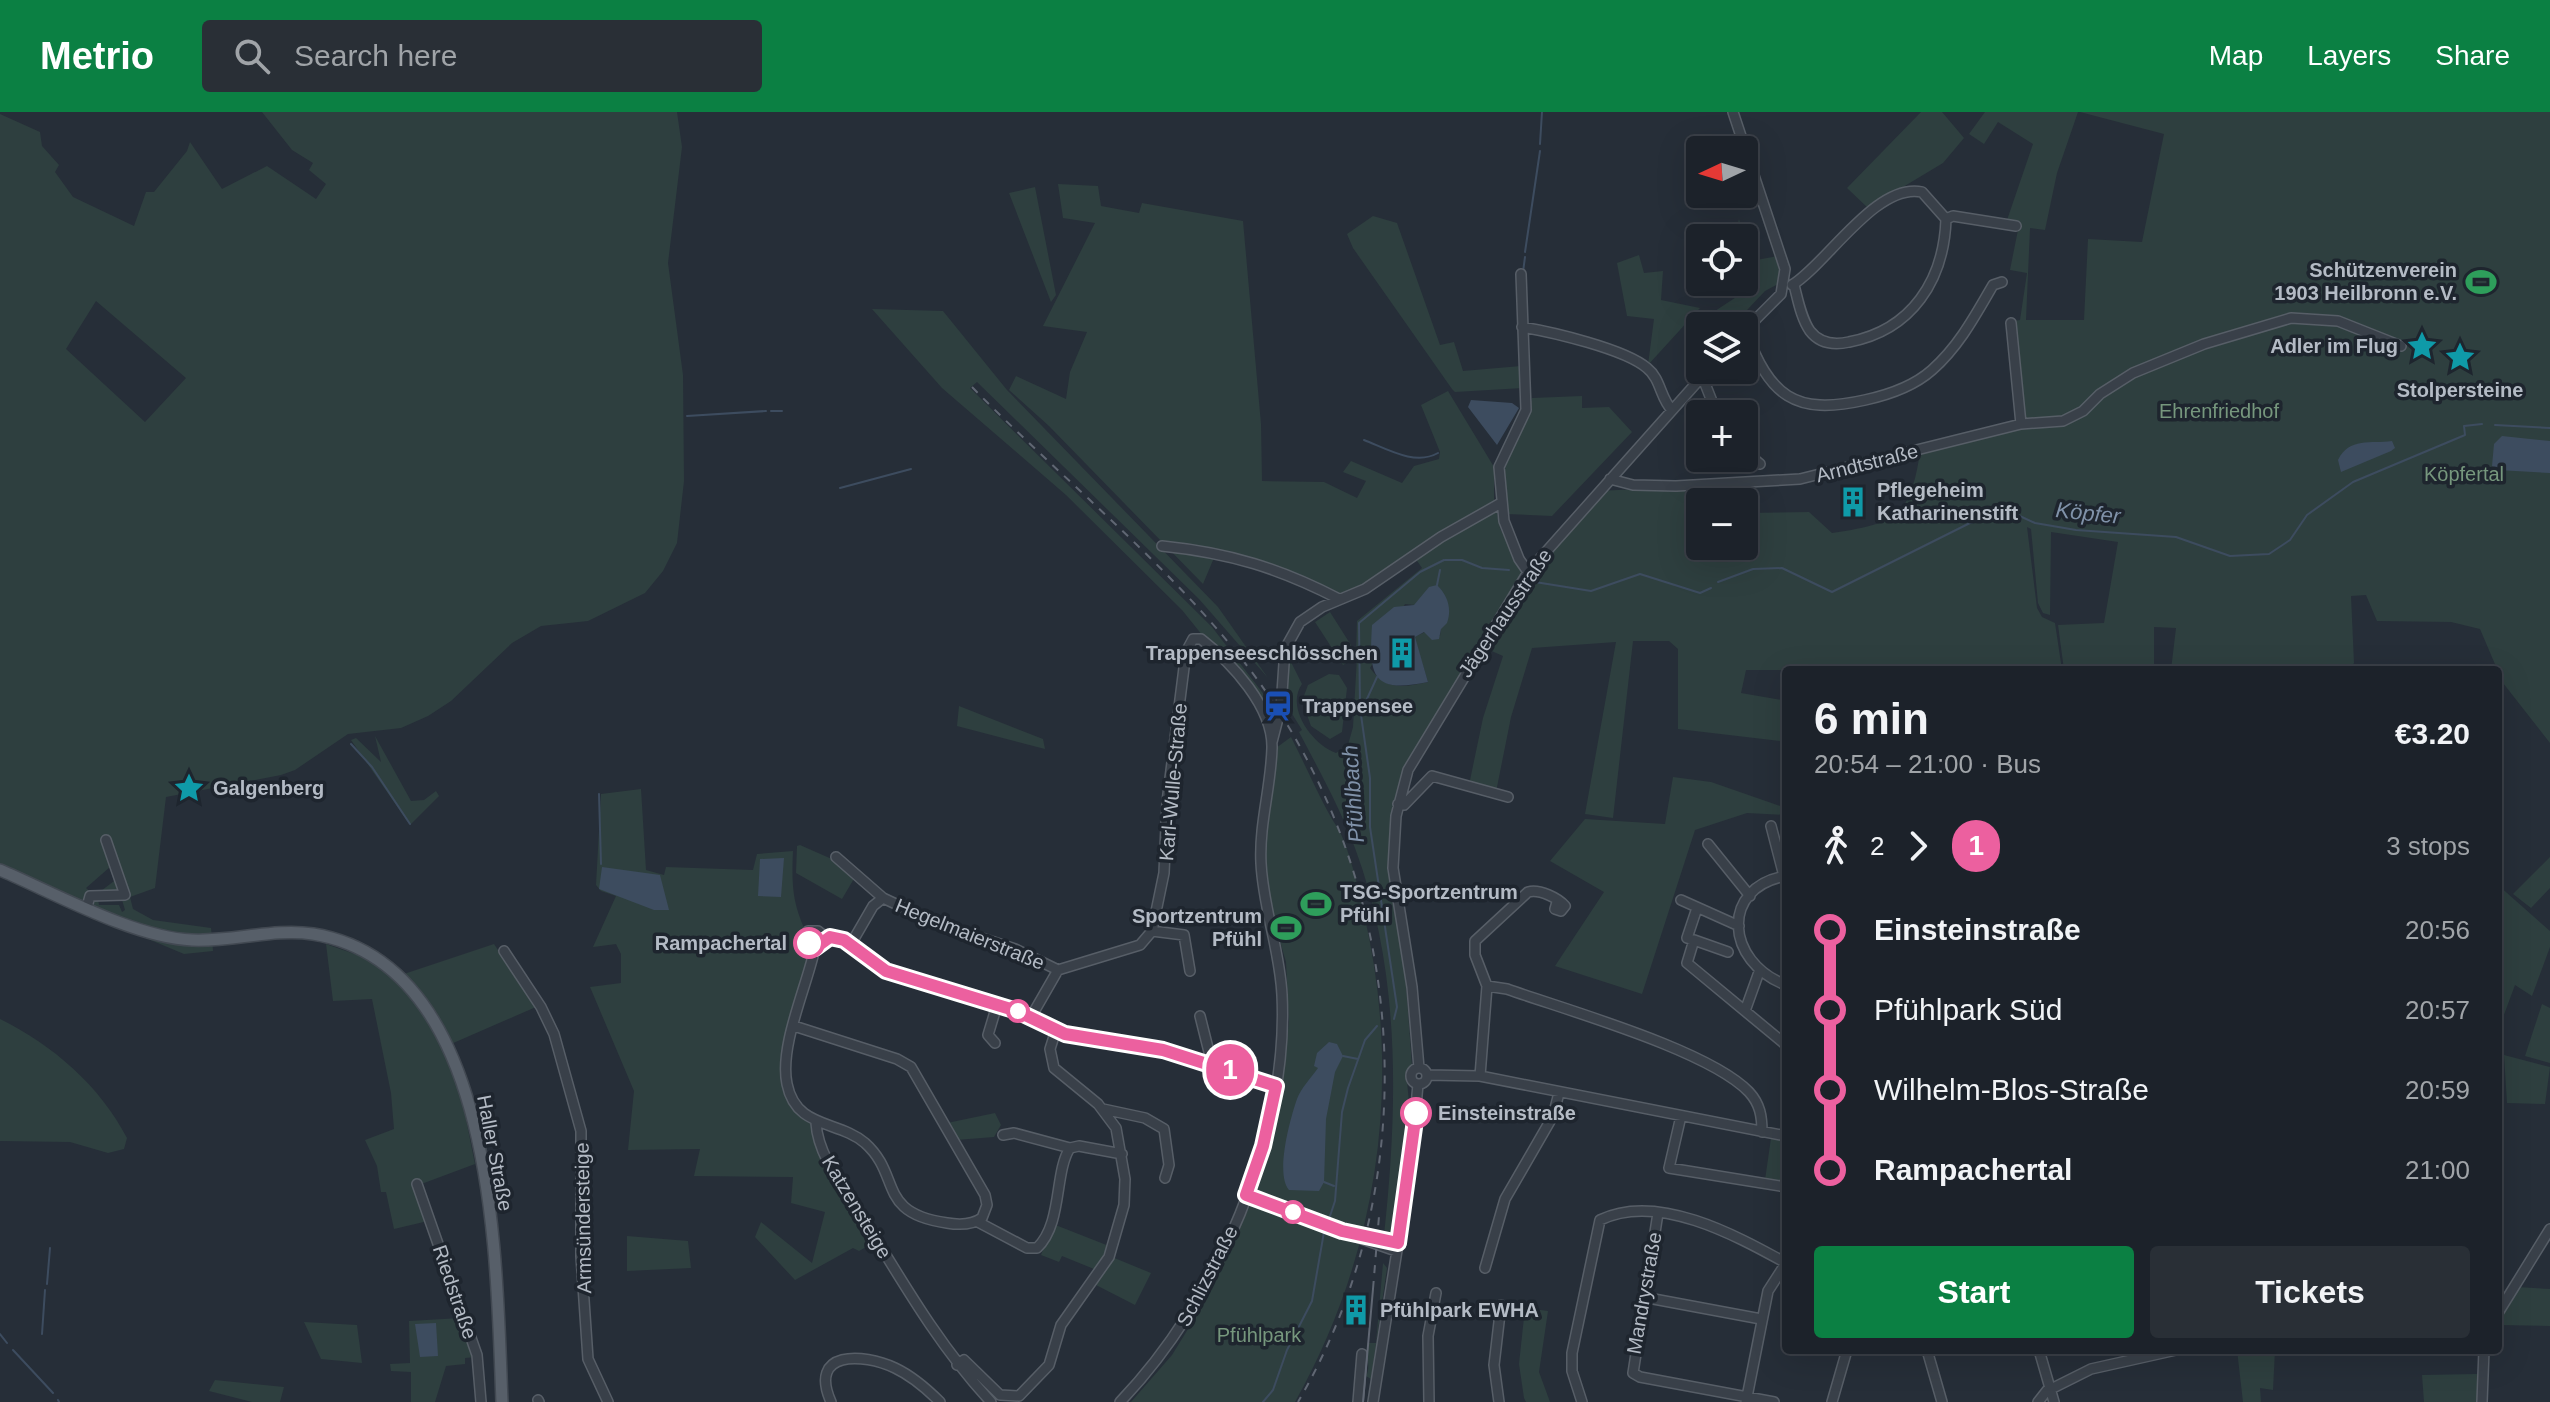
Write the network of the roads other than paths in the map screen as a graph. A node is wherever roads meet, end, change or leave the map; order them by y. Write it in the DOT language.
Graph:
graph roads {
  1 [pos="1733,112"];
  2 [pos="1946,219"];
  3 [pos="2016,226"];
  4 [pos="1521,274"];
  5 [pos="2002,282"];
  6 [pos="1790,285"];
  7 [pos="1758,317"];
  8 [pos="2011,323"];
  9 [pos="1522,327"];
  10 [pos="2401,346"];
  11 [pos="1758,364"];
  12 [pos="1695,384"];
  13 [pos="1672,410"];
  14 [pos="2021,424"];
  15 [pos="1610,479"];
  16 [pos="1501,503"];
  17 [pos="1162,546"];
  18 [pos="1528,572"];
  19 [pos="1339,599"];
  20 [pos="1197,638"];
  21 [pos="1272,744"];
  22 [pos="1508,797"];
  23 [pos="1398,804"];
  24 [pos="1771,826"];
  25 [pos="106,840"];
  26 [pos="1708,844"];
  27 [pos="836,857"];
  28 [pos="1782,865"];
  29 [pos="0,870"];
  30 [pos="1782,877"];
  31 [pos="1750,896"];
  32 [pos="883,898"];
  33 [pos="1681,900"];
  34 [pos="1557,902"];
  35 [pos="87,907"];
  36 [pos="1697,908"];
  37 [pos="1739,926"];
  38 [pos="1152,931"];
  39 [pos="827,938"];
  40 [pos="1694,940"];
  41 [pos="851,944"];
  42 [pos="815,948"];
  43 [pos="504,951"];
  44 [pos="1728,952"];
  45 [pos="1058,970"];
  46 [pos="1190,971"];
  47 [pos="1759,972"];
  48 [pos="1782,983"];
  49 [pos="1487,986"];
  50 [pos="997,1005"];
  51 [pos="1745,1011"];
  52 [pos="1200,1016"];
  53 [pos="1031,1017"];
  54 [pos="794,1026"];
  55 [pos="1056,1030"];
  56 [pos="1782,1042"];
  57 [pos="995,1043"];
  58 [pos="1212,1064"];
  59 [pos="1423,1072"];
  60 [pos="1480,1076"];
  61 [pos="1276,1086"];
  62 [pos="1559,1093"];
  63 [pos="1103,1109"];
  64 [pos="1681,1116"];
  65 [pos="816,1123"];
  66 [pos="1762,1132"];
  67 [pos="1003,1135"];
  68 [pos="1782,1135"];
  69 [pos="1070,1148"];
  70 [pos="1122,1154"];
  71 [pos="1165,1178"];
  72 [pos="417,1184"];
  73 [pos="1782,1186"];
  74 [pos="1246,1195"];
  75 [pos="1658,1213"];
  76 [pos="978,1222"];
  77 [pos="2550,1229"];
  78 [pos="1397,1247"];
  79 [pos="1782,1261"];
  80 [pos="1485,1268"];
  81 [pos="1782,1269"];
  82 [pos="1436,1293"];
  83 [pos="1643,1297"];
  84 [pos="1501,1305"];
  85 [pos="2502,1307"];
  86 [pos="1761,1319"];
  87 [pos="1362,1354"];
  88 [pos="1846,1354"];
  89 [pos="1928,1354"];
  90 [pos="2040,1354"];
  91 [pos="2158,1354"];
  92 [pos="2484,1354"];
  93 [pos="957,1365"];
  94 [pos="2049,1389"];
  95 [pos="937,1399"];
  96 [pos="1746,1400"];
  97 [pos="481,1402"];
  98 [pos="502,1402"];
  99 [pos="608,1402"];
  100 [pos="831,1402"];
  101 [pos="924,1402"];
  102 [pos="991,1402"];
  103 [pos="1120,1402"];
  104 [pos="1358,1402"];
  105 [pos="1373,1402"];
  106 [pos="1429,1402"];
  107 [pos="1499,1402"];
  108 [pos="1582,1402"];
  109 [pos="1774,1402"];
  110 [pos="1832,1402"];
  111 [pos="1942,1402"];
  112 [pos="2038,1402"];
  113 [pos="2054,1402"];
  114 [pos="2482,1402"];
  1 -- 6 [label="street"];
  2 -- 3 [label="street"];
  2 -- 6 [label="street"];
  2 -- 6 [label="street"];
  4 -- 9 [label="street"];
  5 -- 11 [label="street"];
  6 -- 7 [label="street"];
  8 -- 14 [label="street"];
  9 -- 13 [label="street"];
  9 -- 16 [label="street"];
  10 -- 14 [label="street, Arndtstraße"];
  12 -- 13 [label="street, Jägerhausstraße"];
  13 -- 15 [label="street, Jägerhausstraße"];
  14 -- 15 [label="street, Arndtstraße"];
  15 -- 18 [label="street, Jägerhausstraße"];
  16 -- 18 [label="street"];
  16 -- 19 [label="street"];
  17 -- 19 [label="street"];
  18 -- 23 [label="street, Jägerhausstraße"];
  19 -- 21 [label="street"];
  20 -- 21 [label="street, Schlizstraße"];
  20 -- 38 [label="street, Karl-Wulle-Straße"];
  21 -- 61 [label="street, Schlizstraße"];
  22 -- 23 [label="street"];
  23 -- 59 [label="street, Jägerhausstraße"];
  24 -- 28 [label="street"];
  25 -- 35 [label="street"];
  26 -- 31 [label="street"];
  27 -- 32 [label="street, Hegelmaierstraße"];
  29 -- 35 [label="main road, Haller Straße"];
  30 -- 31 [label="street"];
  31 -- 37 [label="street"];
  32 -- 41 [label="street, Hegelmaierstraße"];
  32 -- 45 [label="street, Hegelmaierstraße"];
  33 -- 36 [label="street"];
  34 -- 49 [label="street"];
  35 -- 98 [label="main road, Haller Straße"];
  36 -- 37 [label="street"];
  36 -- 40 [label="street"];
  37 -- 47 [label="street"];
  38 -- 45 [label="street"];
  38 -- 46 [label="street"];
  39 -- 41 [label="street"];
  39 -- 42 [label="street"];
  39 -- 42 [label="street"];
  40 -- 44 [label="street"];
  40 -- 51 [label="street"];
  41 -- 50 [label="street"];
  42 -- 54 [label="street, Katzensteige"];
  43 -- 99 [label="street, Armsündersteige"];
  45 -- 53 [label="street"];
  47 -- 48 [label="street"];
  47 -- 51 [label="street"];
  49 -- 60 [label="street"];
  49 -- 66 [label="street"];
  50 -- 53 [label="street"];
  50 -- 57 [label="street"];
  51 -- 56 [label="street"];
  52 -- 58 [label="street"];
  53 -- 55 [label="street"];
  54 -- 65 [label="street, Katzensteige"];
  54 -- 76 [label="street"];
  55 -- 58 [label="street"];
  55 -- 63 [label="street"];
  58 -- 61 [label="street"];
  59 -- 60 [label="street"];
  59 -- 78 [label="street"];
  60 -- 62 [label="street"];
  61 -- 74 [label="street, Schlizstraße"];
  62 -- 64 [label="street"];
  62 -- 80 [label="street"];
  63 -- 70 [label="street"];
  63 -- 71 [label="street"];
  64 -- 66 [label="street"];
  64 -- 73 [label="street"];
  65 -- 76 [label="street"];
  65 -- 93 [label="street, Katzensteige"];
  66 -- 68 [label="street"];
  67 -- 69 [label="street"];
  69 -- 70 [label="street"];
  69 -- 76 [label="street"];
  70 -- 93 [label="street"];
  72 -- 97 [label="street, Riedstraße"];
  74 -- 78 [label="street"];
  74 -- 103 [label="street, Schlizstraße"];
  75 -- 79 [label="street"];
  75 -- 83 [label="street, Mandrystraße"];
  75 -- 108 [label="street"];
  77 -- 85 [label="street"];
  78 -- 105 [label="street"];
  81 -- 86 [label="street"];
  82 -- 106 [label="street"];
  83 -- 86 [label="street"];
  83 -- 96 [label="street, Mandrystraße"];
  84 -- 107 [label="street"];
  86 -- 96 [label="street"];
  87 -- 104 [label="street"];
  88 -- 110 [label="street"];
  89 -- 111 [label="street"];
  90 -- 94 [label="street"];
  91 -- 94 [label="street"];
  92 -- 114 [label="street"];
  93 -- 102 [label="street, Katzensteige"];
  94 -- 112 [label="street"];
  94 -- 113 [label="street"];
  95 -- 100 [label="street"];
  95 -- 101 [label="street"];
  96 -- 109 [label="street"];
}
